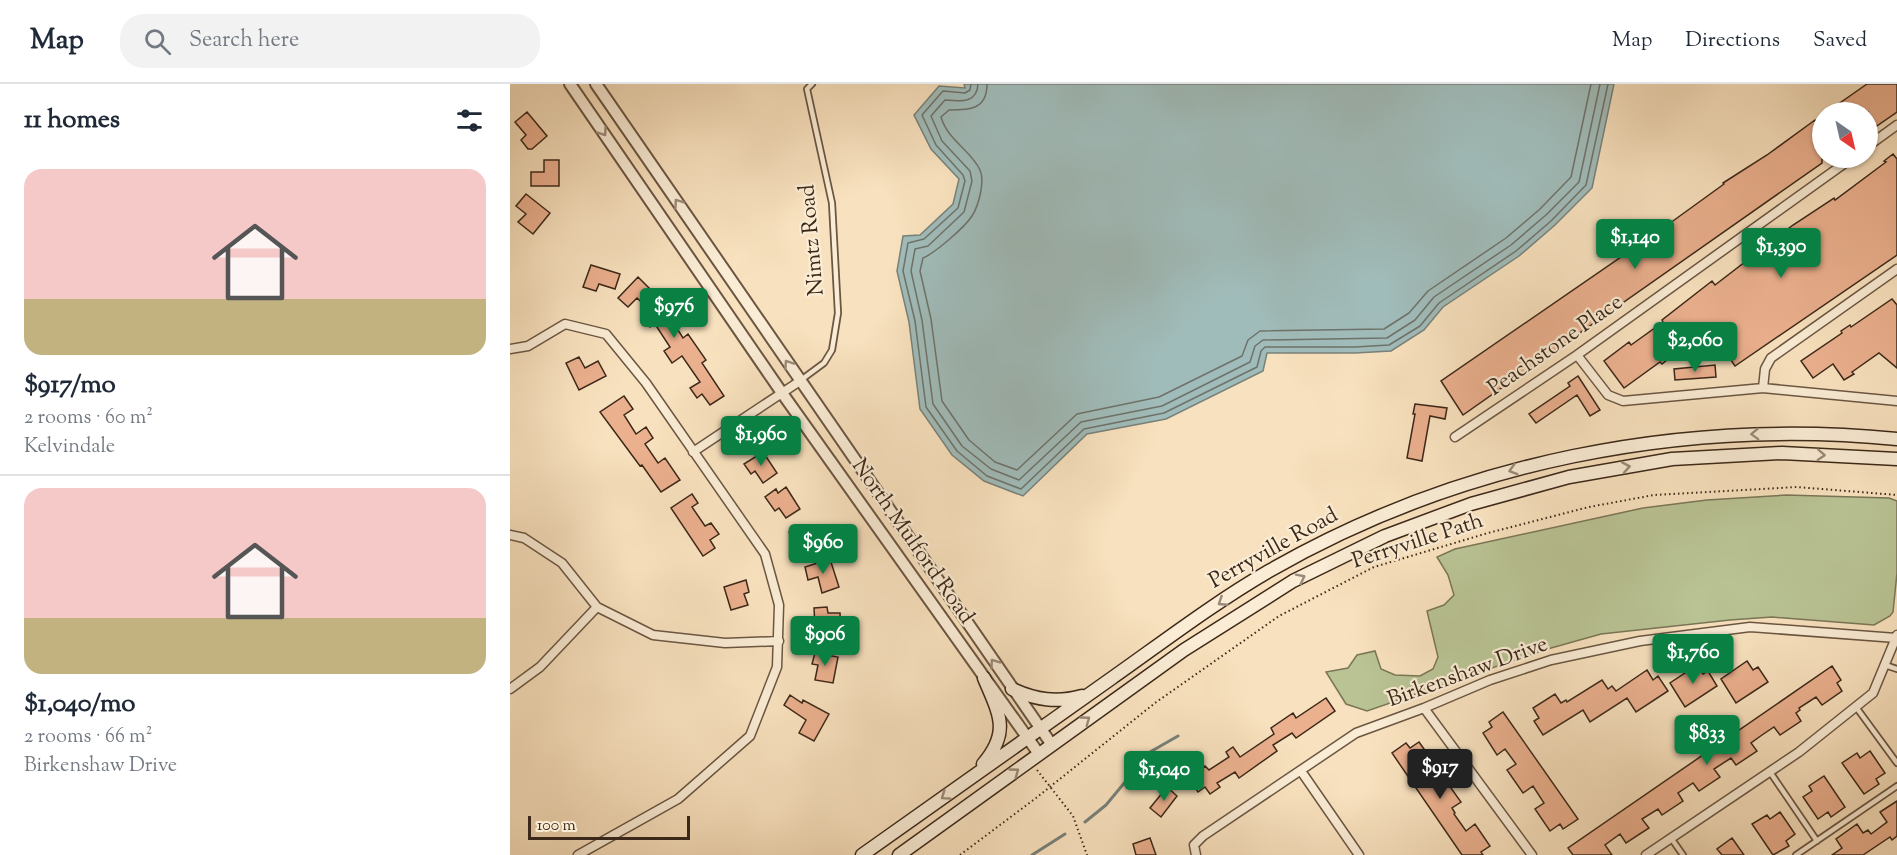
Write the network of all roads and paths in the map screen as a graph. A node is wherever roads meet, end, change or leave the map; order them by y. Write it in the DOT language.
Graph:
graph roads {
  1 [pos="570,84"];
  2 [pos="596,84"];
  3 [pos="812,84"];
  4 [pos="1897,125"];
  5 [pos="1878,139"];
  6 [pos="1838,168"];
  7 [pos="1897,268"];
  8 [pos="510,349"];
  9 [pos="1577,355"];
  10 [pos="800,381"];
  11 [pos="1762,388"];
  12 [pos="782,393"];
  13 [pos="1897,401"];
  14 [pos="1455,437"];
  15 [pos="1897,439"];
  16 [pos="693,452"];
  17 [pos="1897,459"];
  18 [pos="1897,495"];
  19 [pos="510,535"];
  20 [pos="597,607"];
  21 [pos="1897,636"];
  22 [pos="779,641"];
  23 [pos="1885,665"];
  24 [pos="1897,669"];
  25 [pos="984,678"];
  26 [pos="510,689"];
  27 [pos="1012,689"];
  28 [pos="1091,693"];
  29 [pos="1855,706"];
  30 [pos="1424,708"];
  31 [pos="1040,729"];
  32 [pos="1027,738"];
  33 [pos="1052,745"];
  34 [pos="1034,757"];
  35 [pos="1897,762"];
  36 [pos="1301,771"];
  37 [pos="1770,772"];
  38 [pos="975,775"];
  39 [pos="1897,786"];
  40 [pos="1050,787"];
  41 [pos="1671,838"];
  42 [pos="1817,841"];
  43 [pos="578,855"];
  44 [pos="862,855"];
  45 [pos="899,855"];
  46 [pos="960,855"];
  47 [pos="1087,855"];
  48 [pos="1196,855"];
  49 [pos="1359,855"];
  50 [pos="1532,855"];
  51 [pos="1646,855"];
  52 [pos="1683,855"];
  53 [pos="1796,855"];
  1 -- 12 [label="street, North Mulford Road, one-way"];
  10 -- 2 [label="street, North Mulford Road, one-way"];
  3 -- 10 [label="lane, Nimtz Road"];
  4 -- 5 [label="street"];
  6 -- 9 [label="street, Peachstone Place"];
  7 -- 11 [label="street"];
  8 -- 16 [label="street"];
  9 -- 11 [label="street"];
  9 -- 14 [label="street, Peachstone Place"];
  10 -- 12 [label="street"];
  27 -- 10 [label="street, North Mulford Road, one-way"];
  11 -- 13 [label="street"];
  12 -- 16 [label="street"];
  12 -- 25 [label="street, North Mulford Road"];
  15 -- 28 [label="main road, Perryville Road, one-way"];
  16 -- 22 [label="street"];
  33 -- 17 [label="main road, Perryville Road, one-way"];
  18 -- 40 [label="path, Perryville Path"];
  19 -- 20 [label="street"];
  20 -- 22 [label="street"];
  20 -- 26 [label="street"];
  21 -- 23 [label="street"];
  21 -- 30 [label="street, Birkenshaw Drive"];
  22 -- 43 [label="street"];
  23 -- 24 [label="lane"];
  23 -- 29 [label="street"];
  25 -- 32 [label="street, North Mulford Road"];
  25 -- 38 [label="main road"];
  27 -- 28 [label="main road"];
  27 -- 31 [label="street, North Mulford Road"];
  28 -- 31 [label="main road, Perryville Road"];
  29 -- 35 [label="lane"];
  29 -- 37 [label="street"];
  30 -- 36 [label="street, Birkenshaw Drive"];
  30 -- 50 [label="street"];
  31 -- 32 [label="main road, Perryville Road"];
  31 -- 33 [label="street, North Mulford Road"];
  32 -- 34 [label="street, North Mulford Road"];
  32 -- 38 [label="main road, Perryville Road"];
  33 -- 34 [label="main road, Perryville Road"];
  34 -- 40 [label="path"];
  45 -- 34 [label="main road, Perryville Road, one-way"];
  36 -- 48 [label="street, Birkenshaw Drive"];
  36 -- 49 [label="street"];
  37 -- 41 [label="street"];
  37 -- 42 [label="lane"];
  38 -- 44 [label="main road, Perryville Road, one-way"];
  39 -- 42 [label="lane"];
  40 -- 46 [label="path, Perryville Path"];
  40 -- 47 [label="path"];
  41 -- 51 [label="street"];
  41 -- 52 [label="lane"];
  42 -- 53 [label="lane"];
}
